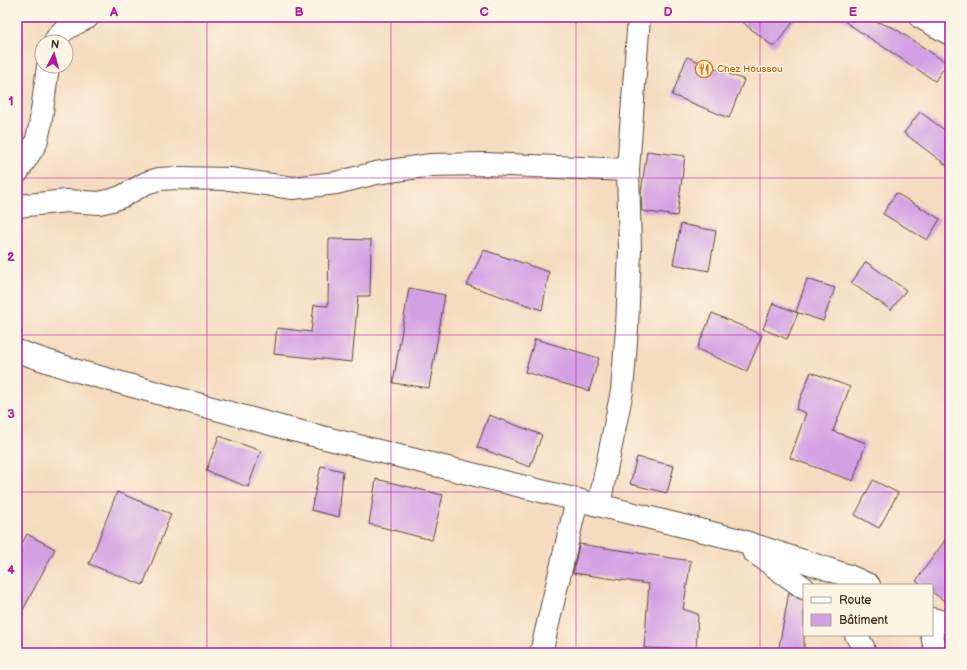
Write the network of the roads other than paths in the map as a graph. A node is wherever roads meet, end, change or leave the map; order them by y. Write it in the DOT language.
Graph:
graph roads {
  1 [pos="88,17"];
  2 [pos="639,17"];
  3 [pos="920,17"];
  4 [pos="61,34"];
  5 [pos="950,34"];
  6 [pos="47,74"];
  7 [pos="628,170"];
  8 [pos="17,173"];
  9 [pos="17,206"];
  10 [pos="17,351"];
  11 [pos="577,500"];
  12 [pos="600,505"];
  13 [pos="736,539"];
  14 [pos="867,584"];
  15 [pos="803,587"];
  16 [pos="933,619"];
  17 [pos="950,623"];
  18 [pos="857,636"];
  19 [pos="932,636"];
  20 [pos="541,653"];
  21 [pos="864,653"];
  22 [pos="936,653"];
  1 -- 4 [label="street"];
  2 -- 7 [label="street"];
  3 -- 5 [label="street"];
  6 -- 8 [label="street"];
  7 -- 9 [label="street"];
  7 -- 12 [label="street"];
  10 -- 11 [label="street"];
  11 -- 12 [label="street"];
  11 -- 20 [label="street"];
  12 -- 13 [label="street"];
  13 -- 14 [label="street"];
  13 -- 15 [label="street"];
  16 -- 17 [label="street"];
  18 -- 21 [label="street"];
  19 -- 22 [label="street"];
}
